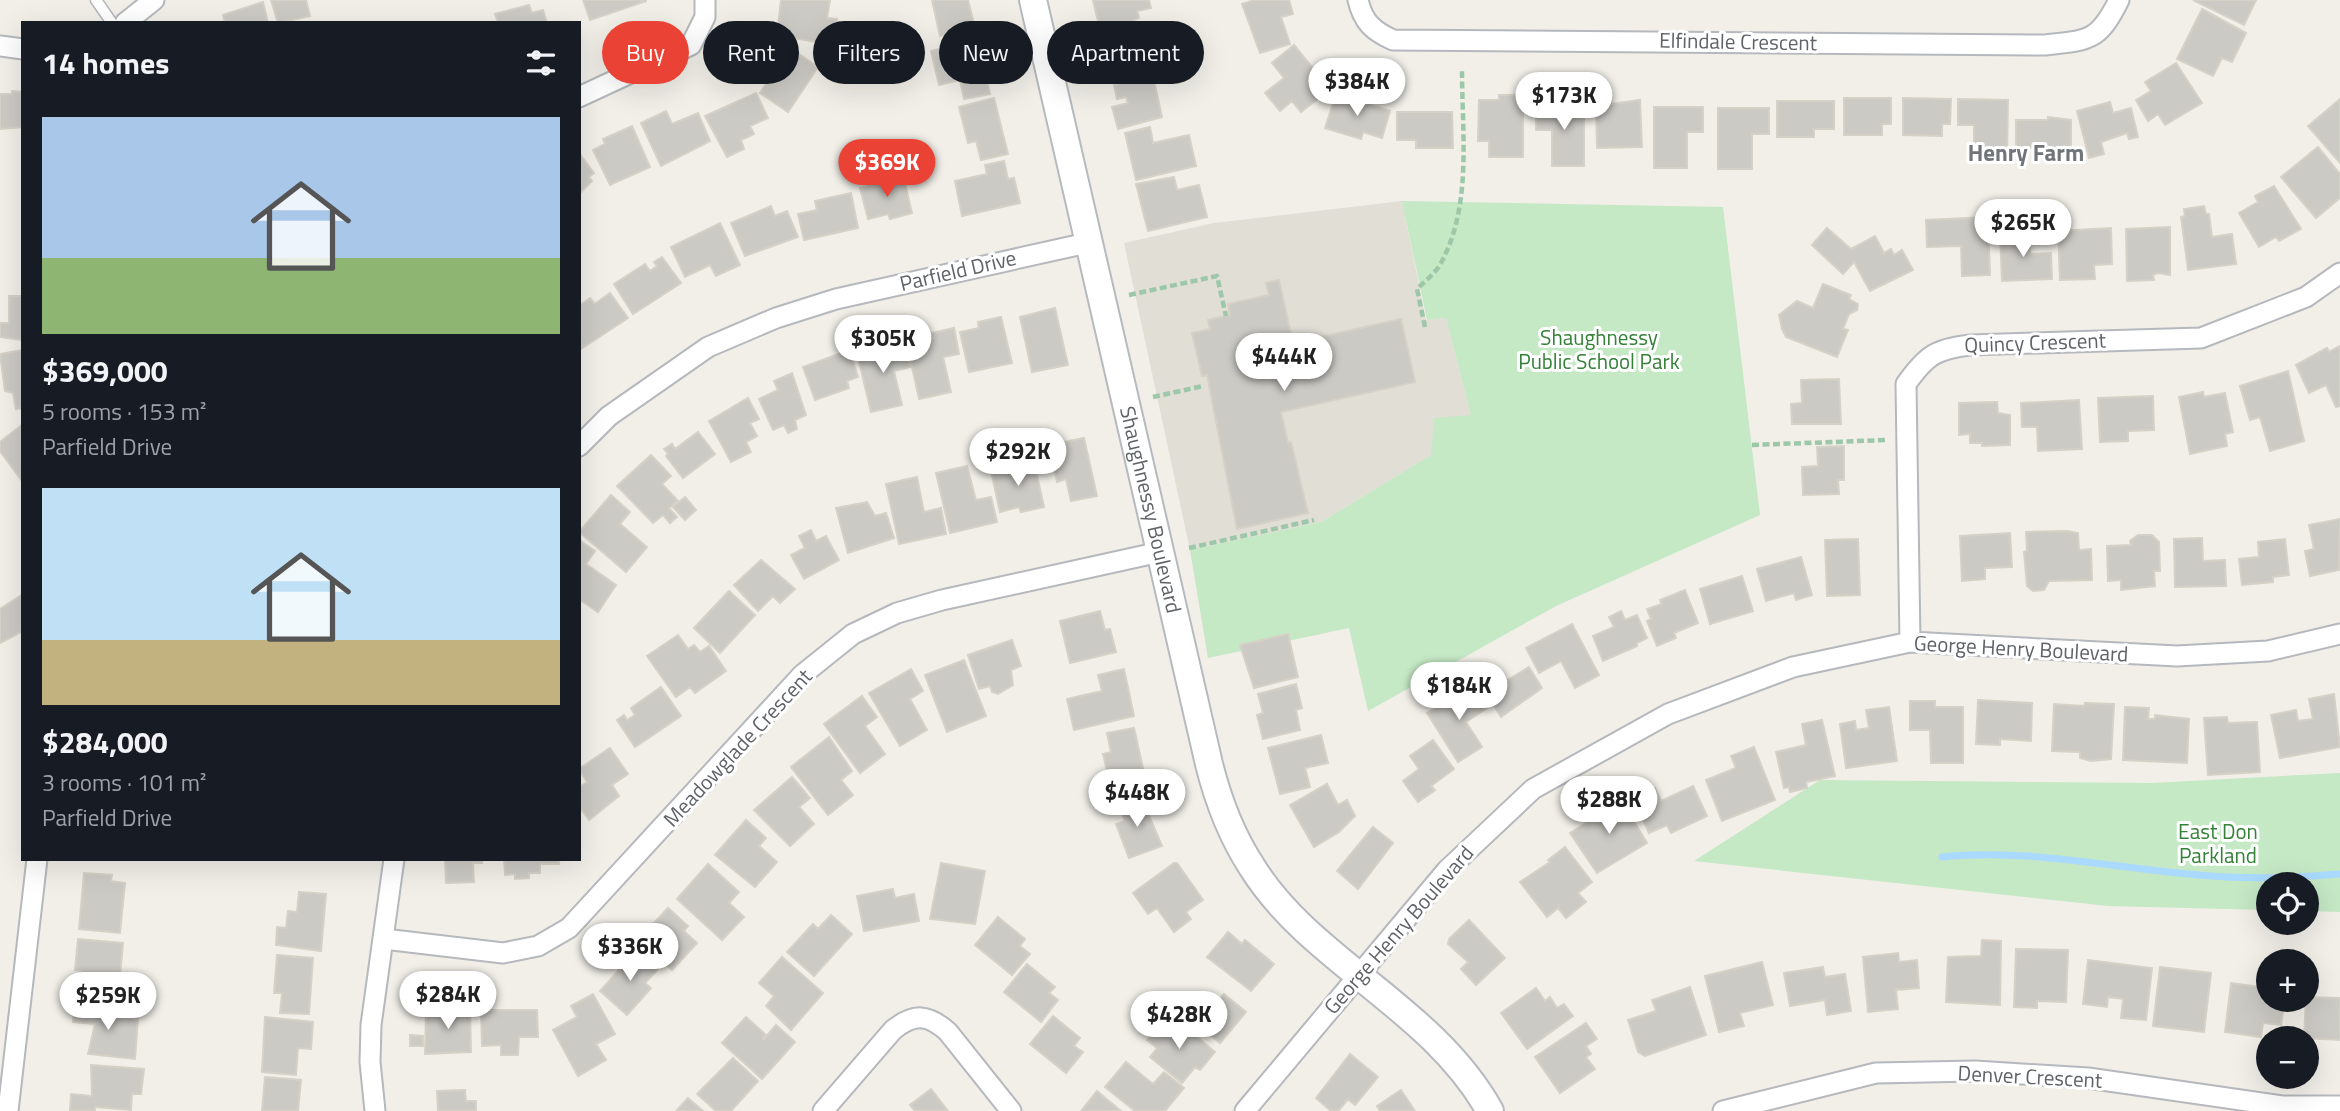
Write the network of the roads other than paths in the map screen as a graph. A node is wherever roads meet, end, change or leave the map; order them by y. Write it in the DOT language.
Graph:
graph roads {
  1 [pos="96,0"];
  2 [pos="154,0"];
  3 [pos="705,0"];
  4 [pos="1032,0"];
  5 [pos="1359,0"];
  6 [pos="2119,0"];
  7 [pos="111,21"];
  8 [pos="128,21"];
  9 [pos="0,46"];
  10 [pos="21,49"];
  11 [pos="581,96"];
  12 [pos="1087,243"];
  13 [pos="2340,273"];
  14 [pos="581,444"];
  15 [pos="1160,552"];
  16 [pos="2340,634"];
  17 [pos="1910,642"];
  18 [pos="37,861"];
  19 [pos="394,861"];
  20 [pos="384,939"];
  21 [pos="1360,973"];
  22 [pos="2340,1106"];
  23 [pos="8,1111"];
  24 [pos="375,1111"];
  25 [pos="823,1111"];
  26 [pos="1012,1111"];
  27 [pos="1245,1111"];
  28 [pos="1489,1111"];
  29 [pos="1723,1111"];
  1 -- 7 [label="lane"];
  2 -- 8 [label="street"];
  3 -- 11 [label="street"];
  4 -- 12 [label="street, Shaughnessy Boulevard"];
  5 -- 6 [label="street, Elfindale Crescent"];
  9 -- 10 [label="street"];
  12 -- 14 [label="street, Parfield Drive"];
  12 -- 15 [label="street, Shaughnessy Boulevard"];
  13 -- 17 [label="street, Quincy Crescent"];
  15 -- 20 [label="street, Meadowglade Crescent"];
  15 -- 21 [label="street, Shaughnessy Boulevard"];
  16 -- 17 [label="street, George Henry Boulevard"];
  17 -- 21 [label="street, George Henry Boulevard"];
  18 -- 23 [label="street"];
  19 -- 20 [label="street"];
  20 -- 24 [label="street"];
  21 -- 27 [label="street, George Henry Boulevard"];
  21 -- 28 [label="street, Shaughnessy Boulevard"];
  22 -- 29 [label="street, Denver Crescent"];
  25 -- 26 [label="street"];
}
